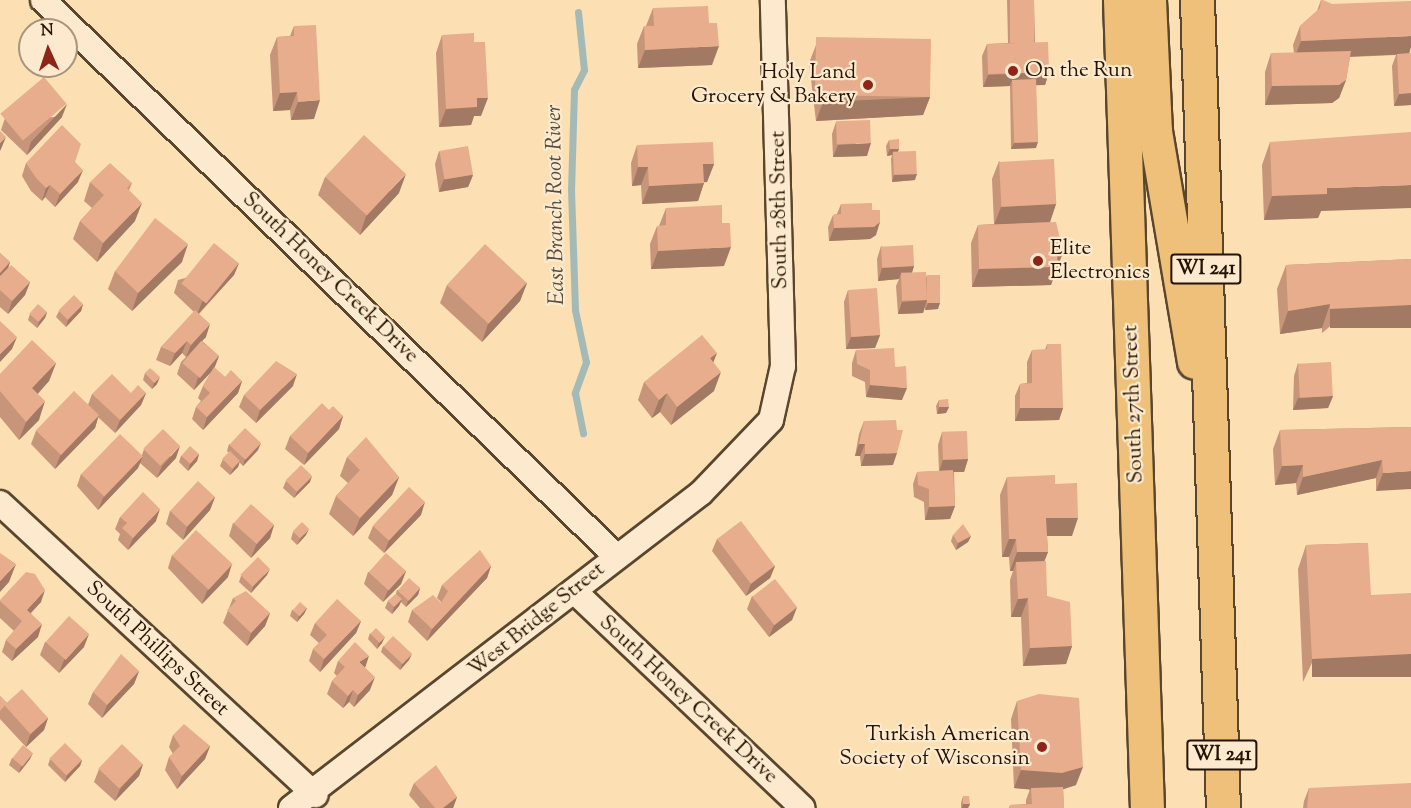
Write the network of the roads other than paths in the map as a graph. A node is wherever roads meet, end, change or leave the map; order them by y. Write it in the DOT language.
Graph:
graph roads {
  1 [pos="43,0"];
  2 [pos="773,0"];
  3 [pos="1120,0"];
  4 [pos="1149,0"];
  5 [pos="1197,0"];
  6 [pos="771,420"];
  7 [pos="1211,440"];
  8 [pos="0,503"];
  9 [pos="616,556"];
  10 [pos="574,591"];
  11 [pos="315,795"];
  12 [pos="291,808"];
  13 [pos="803,808"];
  14 [pos="1147,808"];
  15 [pos="1224,808"];
  1 -- 9 [label="street, South Honey Creek Drive"];
  2 -- 6 [label="street, South 28th Street"];
  3 -- 14 [label="main road, South 27th Street"];
  4 -- 7 [label="main road"];
  5 -- 7 [label="main road, WI 241"];
  6 -- 9 [label="street, West Bridge Street"];
  7 -- 15 [label="main road, WI 241"];
  8 -- 11 [label="street, South Phillips Street"];
  9 -- 10 [label="street, West Bridge Street"];
  10 -- 11 [label="street, West Bridge Street"];
  10 -- 13 [label="street, South Honey Creek Drive"];
  11 -- 12 [label="street, West Bridge Street"];
}
